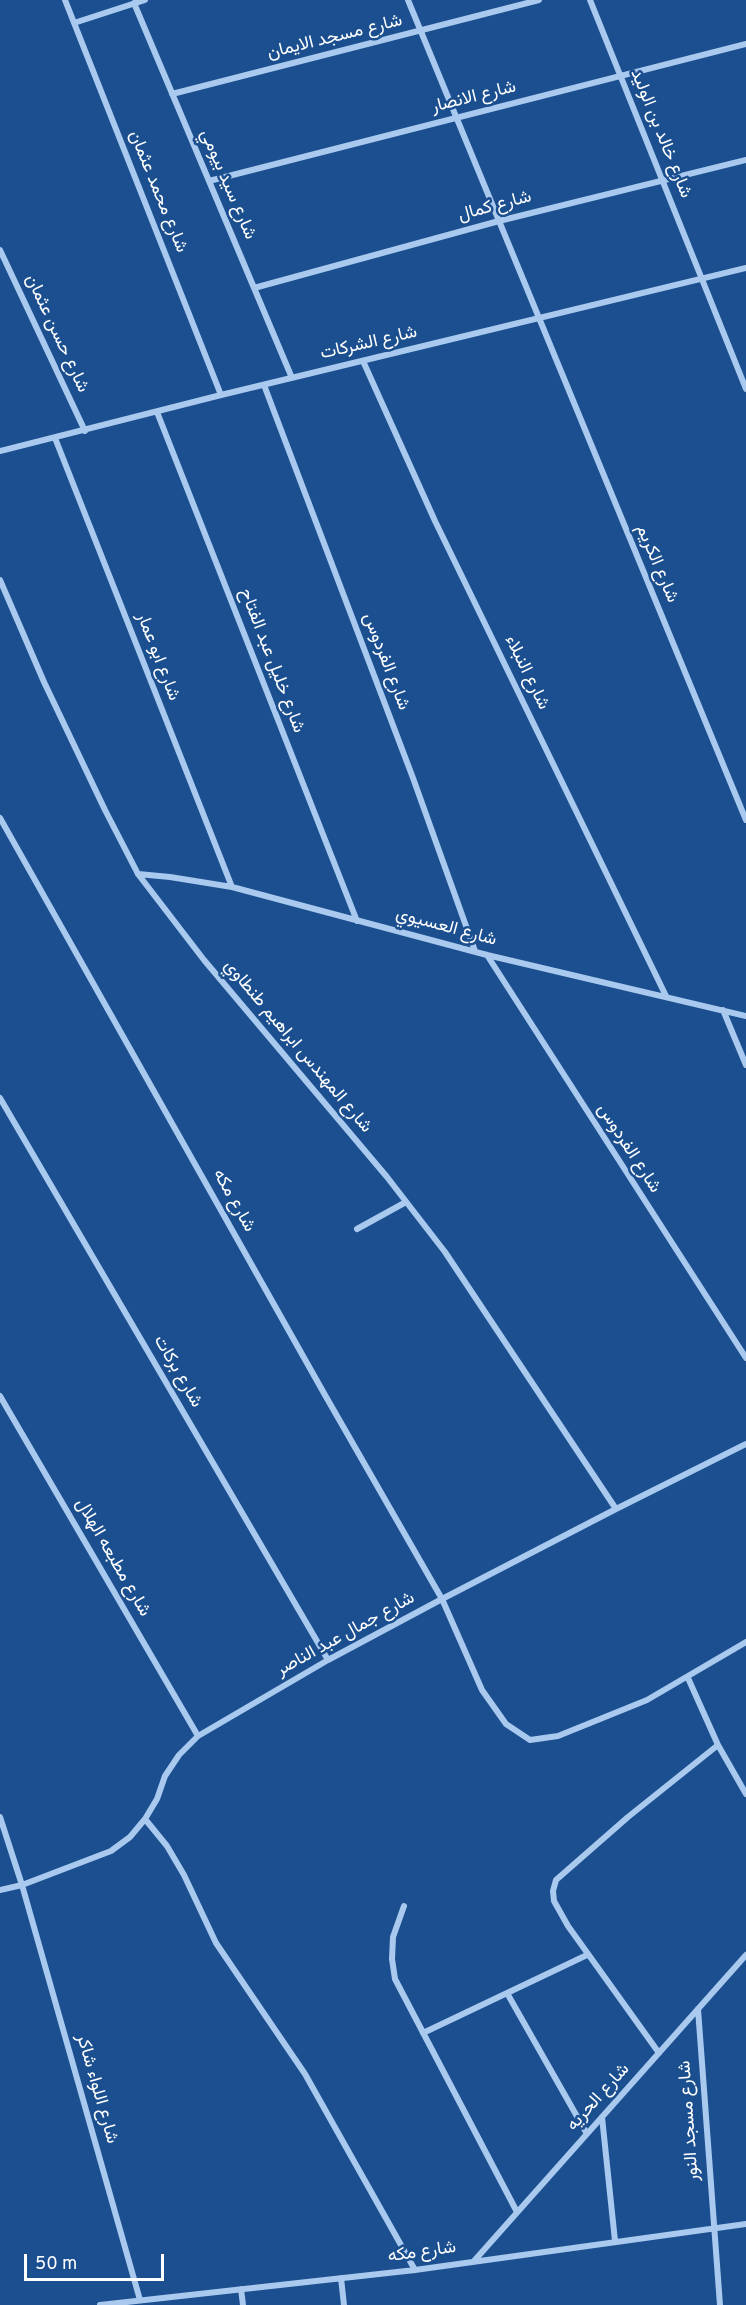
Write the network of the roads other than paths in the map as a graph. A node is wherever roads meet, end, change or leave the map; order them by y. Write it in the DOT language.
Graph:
graph roads {
  1 [pos="65,0"];
  2 [pos="145,0"];
  3 [pos="408,0"];
  4 [pos="539,0"];
  5 [pos="590,0"];
  6 [pos="134,3"];
  7 [pos="74,23"];
  8 [pos="422,31"];
  9 [pos="746,44"];
  10 [pos="620,75"];
  11 [pos="172,94"];
  12 [pos="457,118"];
  13 [pos="746,160"];
  14 [pos="209,181"];
  15 [pos="662,181"];
  16 [pos="499,221"];
  17 [pos="0,250"];
  18 [pos="746,268"];
  19 [pos="701,279"];
  20 [pos="254,288"];
  21 [pos="538,320"];
  22 [pos="363,361"];
  23 [pos="292,378"];
  24 [pos="264,385"];
  25 [pos="746,389"];
  26 [pos="222,395"];
  27 [pos="157,412"];
  28 [pos="85,431"];
  29 [pos="55,438"];
  30 [pos="0,451"];
  31 [pos="0,580"];
  32 [pos="0,818"];
  33 [pos="746,820"];
  34 [pos="138,874"];
  35 [pos="232,887"];
  36 [pos="357,921"];
  37 [pos="475,951"];
  38 [pos="487,955"];
  39 [pos="666,996"];
  40 [pos="723,1010"];
  41 [pos="746,1016"];
  42 [pos="746,1065"];
  43 [pos="0,1098"];
  44 [pos="406,1202"];
  45 [pos="357,1229"];
  46 [pos="746,1358"];
  47 [pos="0,1396"];
  48 [pos="2,1406"];
  49 [pos="746,1444"];
  50 [pos="615,1509"];
  51 [pos="442,1599"];
  52 [pos="746,1642"];
  53 [pos="328,1660"];
  54 [pos="688,1678"];
  55 [pos="198,1736"];
  56 [pos="718,1745"];
  57 [pos="746,1794"];
  58 [pos="0,1817"];
  59 [pos="145,1819"];
  60 [pos="22,1885"];
  61 [pos="0,1890"];
  62 [pos="404,1906"];
  63 [pos="587,1955"];
  64 [pos="746,1955"];
  65 [pos="507,1993"];
  66 [pos="698,2009"];
  67 [pos="423,2033"];
  68 [pos="659,2053"];
  69 [pos="602,2117"];
  70 [pos="587,2134"];
  71 [pos="517,2212"];
  72 [pos="746,2224"];
  73 [pos="713,2230"];
  74 [pos="615,2241"];
  75 [pos="474,2261"];
  76 [pos="415,2270"];
  77 [pos="341,2278"];
  78 [pos="242,2289"];
  79 [pos="140,2300"];
  80 [pos="159,2302"];
  81 [pos="100,2305"];
  82 [pos="243,2305"];
  83 [pos="344,2305"];
  84 [pos="720,2305"];
  1 -- 7 [label="street, شارع محمد عثمان"];
  2 -- 6 [label="street"];
  3 -- 8 [label="street, شارع الكريم"];
  4 -- 8 [label="street, شارع مسجد الايمان"];
  5 -- 10 [label="street, شارع خالد بن الوليد"];
  6 -- 7 [label="street"];
  6 -- 11 [label="street, شارع سيد بيومي"];
  7 -- 26 [label="street, شارع محمد عثمان"];
  8 -- 11 [label="street, شارع مسجد الايمان"];
  8 -- 12 [label="street, شارع الكريم"];
  9 -- 10 [label="street, شارع الانصار"];
  10 -- 12 [label="street, شارع الانصار"];
  10 -- 15 [label="street, شارع خالد بن الوليد"];
  11 -- 14 [label="street, شارع سيد بيومي"];
  12 -- 14 [label="street, شارع الانصار"];
  12 -- 16 [label="street, شارع الكريم"];
  13 -- 15 [label="street, شارع كمال"];
  14 -- 20 [label="street, شارع سيد بيومي"];
  15 -- 16 [label="street, شارع كمال"];
  15 -- 19 [label="street, شارع خالد بن الوليد"];
  16 -- 20 [label="street, شارع كمال"];
  16 -- 21 [label="street, شارع الكريم"];
  17 -- 28 [label="street, شارع حسن عثمان"];
  18 -- 19 [label="street, شارع الشركات"];
  19 -- 21 [label="street, شارع الشركات"];
  19 -- 25 [label="street, شارع خالد بن الوليد"];
  20 -- 23 [label="street, شارع سيد بيومي"];
  21 -- 22 [label="street, شارع الشركات"];
  21 -- 33 [label="street, شارع الكريم"];
  22 -- 23 [label="street, شارع الشركات"];
  22 -- 39 [label="street, شارع النبلاء"];
  23 -- 24 [label="street, شارع الشركات"];
  24 -- 26 [label="street, شارع الشركات"];
  24 -- 37 [label="street, شارع الفردوس"];
  26 -- 27 [label="street, شارع الشركات"];
  27 -- 28 [label="street, شارع الشركات"];
  27 -- 36 [label="street, شارع خليل عبد الفتاح"];
  28 -- 29 [label="street, شارع الشركات"];
  29 -- 30 [label="street, شارع الشركات"];
  29 -- 35 [label="street, شارع ابو عمار"];
  31 -- 34 [label="street, شارع المهندس ابراهيم طنطاوي"];
  32 -- 51 [label="street, شارع مكه"];
  34 -- 35 [label="street, شارع العسيوي"];
  34 -- 44 [label="street, شارع المهندس ابراهيم طنطاوي"];
  35 -- 36 [label="street, شارع العسيوي"];
  36 -- 37 [label="street, شارع العسيوي"];
  37 -- 38 [label="street, شارع العسيوي"];
  38 -- 39 [label="street, شارع العسيوي"];
  38 -- 46 [label="street, شارع الفردوس"];
  39 -- 40 [label="street, شارع العسيوي"];
  40 -- 41 [label="street, شارع العسيوي"];
  40 -- 42 [label="street"];
  43 -- 53 [label="street, شارع بركات"];
  44 -- 45 [label="street"];
  44 -- 50 [label="street, شارع المهندس ابراهيم طنطاوي"];
  47 -- 48 [label="street, شارع مطبعه الهلال"];
  48 -- 55 [label="street, شارع مطبعه الهلال"];
  49 -- 50 [label="street, شارع جمال عبد الناصر"];
  50 -- 51 [label="street, شارع جمال عبد الناصر"];
  51 -- 53 [label="street, شارع جمال عبد الناصر"];
  51 -- 54 [label="street, شارع مكه"];
  52 -- 54 [label="street, شارع مكه"];
  53 -- 55 [label="street, شارع جمال عبد الناصر"];
  54 -- 56 [label="street"];
  55 -- 59 [label="street, شارع جمال عبد الناصر"];
  56 -- 57 [label="street"];
  56 -- 63 [label="street"];
  58 -- 60 [label="street, شارع اللواء شاكر"];
  59 -- 60 [label="street, شارع جمال عبد الناصر"];
  59 -- 76 [label="street"];
  60 -- 61 [label="street, شارع جمال عبد الناصر"];
  60 -- 79 [label="street, شارع اللواء شاكر"];
  62 -- 67 [label="street"];
  63 -- 65 [label="street"];
  63 -- 68 [label="street"];
  64 -- 66 [label="street, شارع الحريه"];
  65 -- 67 [label="street"];
  65 -- 70 [label="street"];
  66 -- 68 [label="street, شارع الحريه"];
  66 -- 73 [label="street, شارع مسجد النور"];
  67 -- 71 [label="street"];
  68 -- 69 [label="street, شارع الحريه"];
  69 -- 70 [label="street, شارع الحريه"];
  69 -- 74 [label="street"];
  70 -- 71 [label="street, شارع الحريه"];
  71 -- 75 [label="street, شارع الحريه"];
  72 -- 73 [label="street, شارع مكه"];
  73 -- 74 [label="street, شارع مكه"];
  73 -- 84 [label="street, شارع مسجد النور"];
  74 -- 75 [label="street, شارع مكه"];
  75 -- 76 [label="street, شارع مكه"];
  76 -- 77 [label="street, شارع مكه"];
  77 -- 78 [label="street, شارع مكه"];
  77 -- 83 [label="street"];
  78 -- 80 [label="street, شارع مكه"];
  78 -- 82 [label="street"];
  79 -- 80 [label="street, شارع مكه"];
  79 -- 81 [label="street, شارع مكه"];
}
